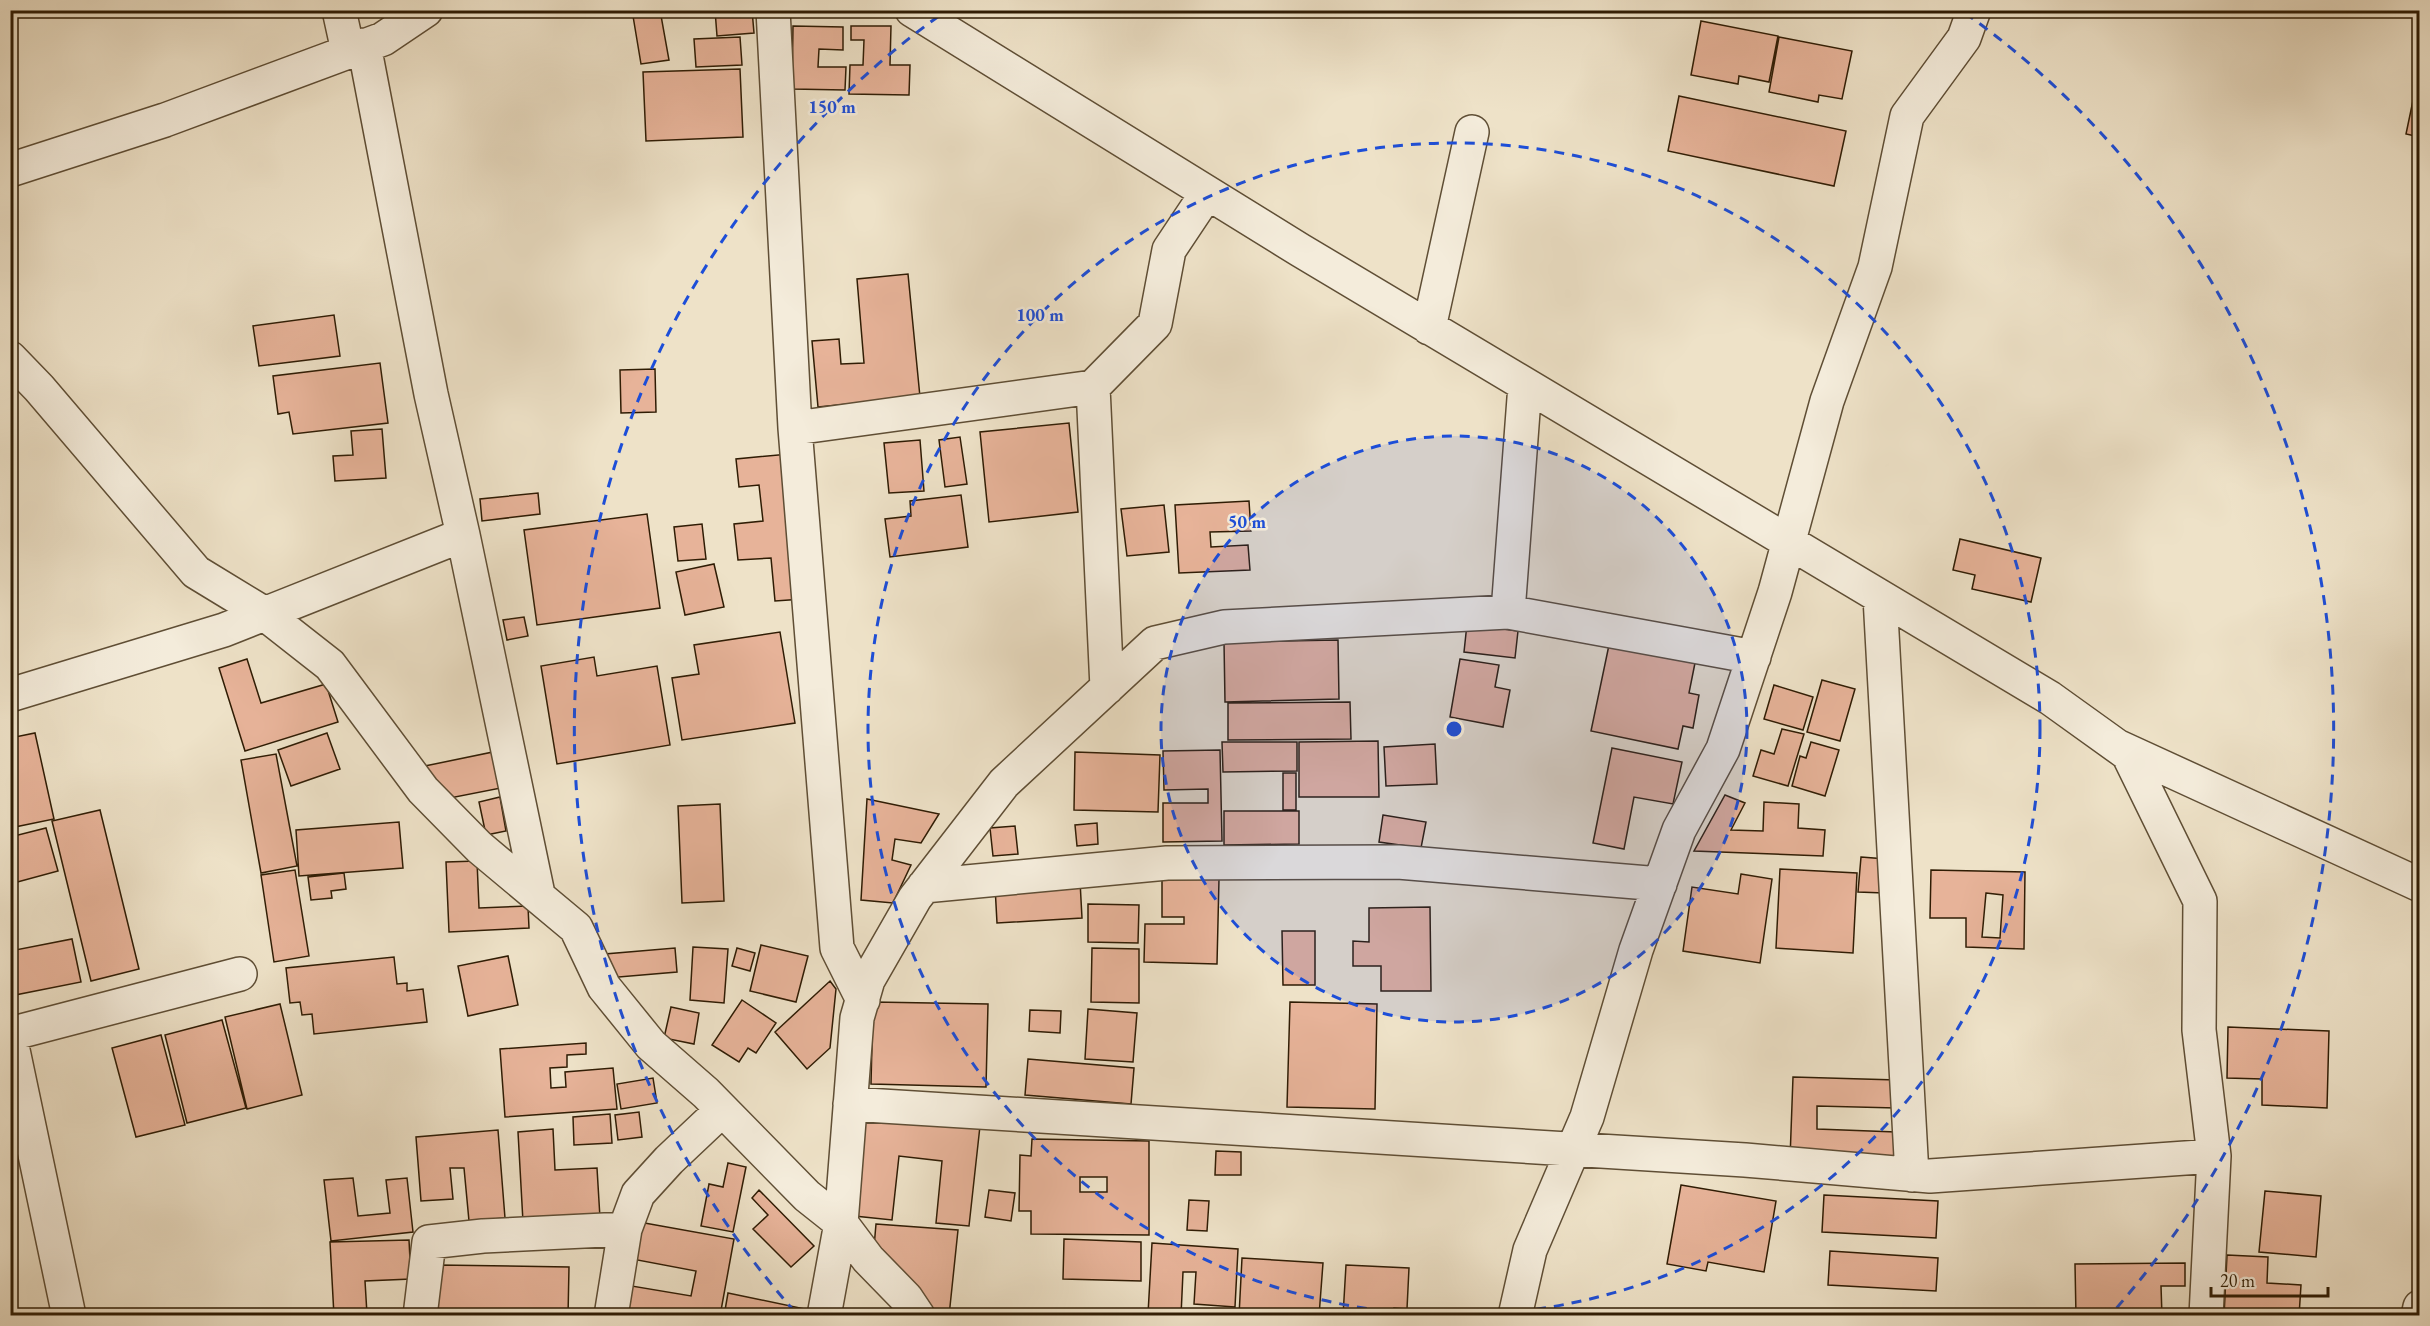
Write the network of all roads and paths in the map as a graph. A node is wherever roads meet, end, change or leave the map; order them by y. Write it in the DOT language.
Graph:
graph roads {
  1 [pos="339,10"];
  2 [pos="426,10"];
  3 [pos="773,10"];
  4 [pos="912,10"];
  5 [pos="1974,10"];
  6 [pos="356,48"];
  7 [pos="1472,132"];
  8 [pos="10,170"];
  9 [pos="1207,193"];
  10 [pos="1429,328"];
  11 [pos="10,358"];
  12 [pos="1525,385"];
  13 [pos="1093,387"];
  14 [pos="795,428"];
  15 [pos="463,535"];
  16 [pos="1789,543"];
  17 [pos="1880,597"];
  18 [pos="1508,612"];
  19 [pos="265,614"];
  20 [pos="1754,657"];
  21 [pos="1107,688"];
  22 [pos="10,695"];
  23 [pos="2117,746"];
  24 [pos="1660,884"];
  25 [pos="2420,885"];
  26 [pos="924,886"];
  27 [pos="538,894"];
  28 [pos="240,974"];
  29 [pos="863,1000"];
  30 [pos="10,1035"];
  31 [pos="850,1104"];
  32 [pos="722,1110"];
  33 [pos="1573,1150"];
  34 [pos="2214,1155"];
  35 [pos="1912,1175"];
  36 [pos="841,1223"];
  37 [pos="625,1229"];
  38 [pos="2420,1307"];
  39 [pos="69,1316"];
  40 [pos="420,1316"];
  41 [pos="611,1316"];
  42 [pos="824,1316"];
  43 [pos="918,1316"];
  44 [pos="1515,1316"];
  45 [pos="2206,1316"];
  46 [pos="2418,1316"];
  1 -- 6 [label="street"];
  2 -- 6 [label="street"];
  3 -- 14 [label="street"];
  4 -- 9 [label="street"];
  5 -- 16 [label="street"];
  6 -- 8 [label="street"];
  6 -- 15 [label="street"];
  7 -- 10 [label="street"];
  9 -- 10 [label="street"];
  9 -- 13 [label="street"];
  10 -- 12 [label="street"];
  11 -- 19 [label="street"];
  12 -- 16 [label="street"];
  12 -- 18 [label="street"];
  13 -- 14 [label="street"];
  13 -- 21 [label="street"];
  14 -- 29 [label="street"];
  15 -- 19 [label="street"];
  15 -- 27 [label="street"];
  16 -- 17 [label="street"];
  16 -- 20 [label="street"];
  17 -- 23 [label="street"];
  17 -- 35 [label="street"];
  18 -- 20 [label="street"];
  18 -- 21 [label="street"];
  19 -- 22 [label="street"];
  19 -- 27 [label="street"];
  20 -- 24 [label="street"];
  21 -- 26 [label="street"];
  23 -- 25 [label="street"];
  23 -- 34 [label="street"];
  24 -- 26 [label="street"];
  24 -- 33 [label="street"];
  26 -- 29 [label="street"];
  27 -- 32 [label="street"];
  28 -- 30 [label="street"];
  29 -- 31 [label="street"];
  30 -- 39 [label="street"];
  31 -- 33 [label="street"];
  31 -- 36 [label="street"];
  32 -- 36 [label="street"];
  32 -- 37 [label="street"];
  33 -- 35 [label="street"];
  33 -- 44 [label="street"];
  34 -- 35 [label="street"];
  34 -- 45 [label="street"];
  36 -- 42 [label="street"];
  36 -- 43 [label="street"];
  37 -- 40 [label="street"];
  37 -- 41 [label="street"];
  38 -- 46 [label="street"];
}
